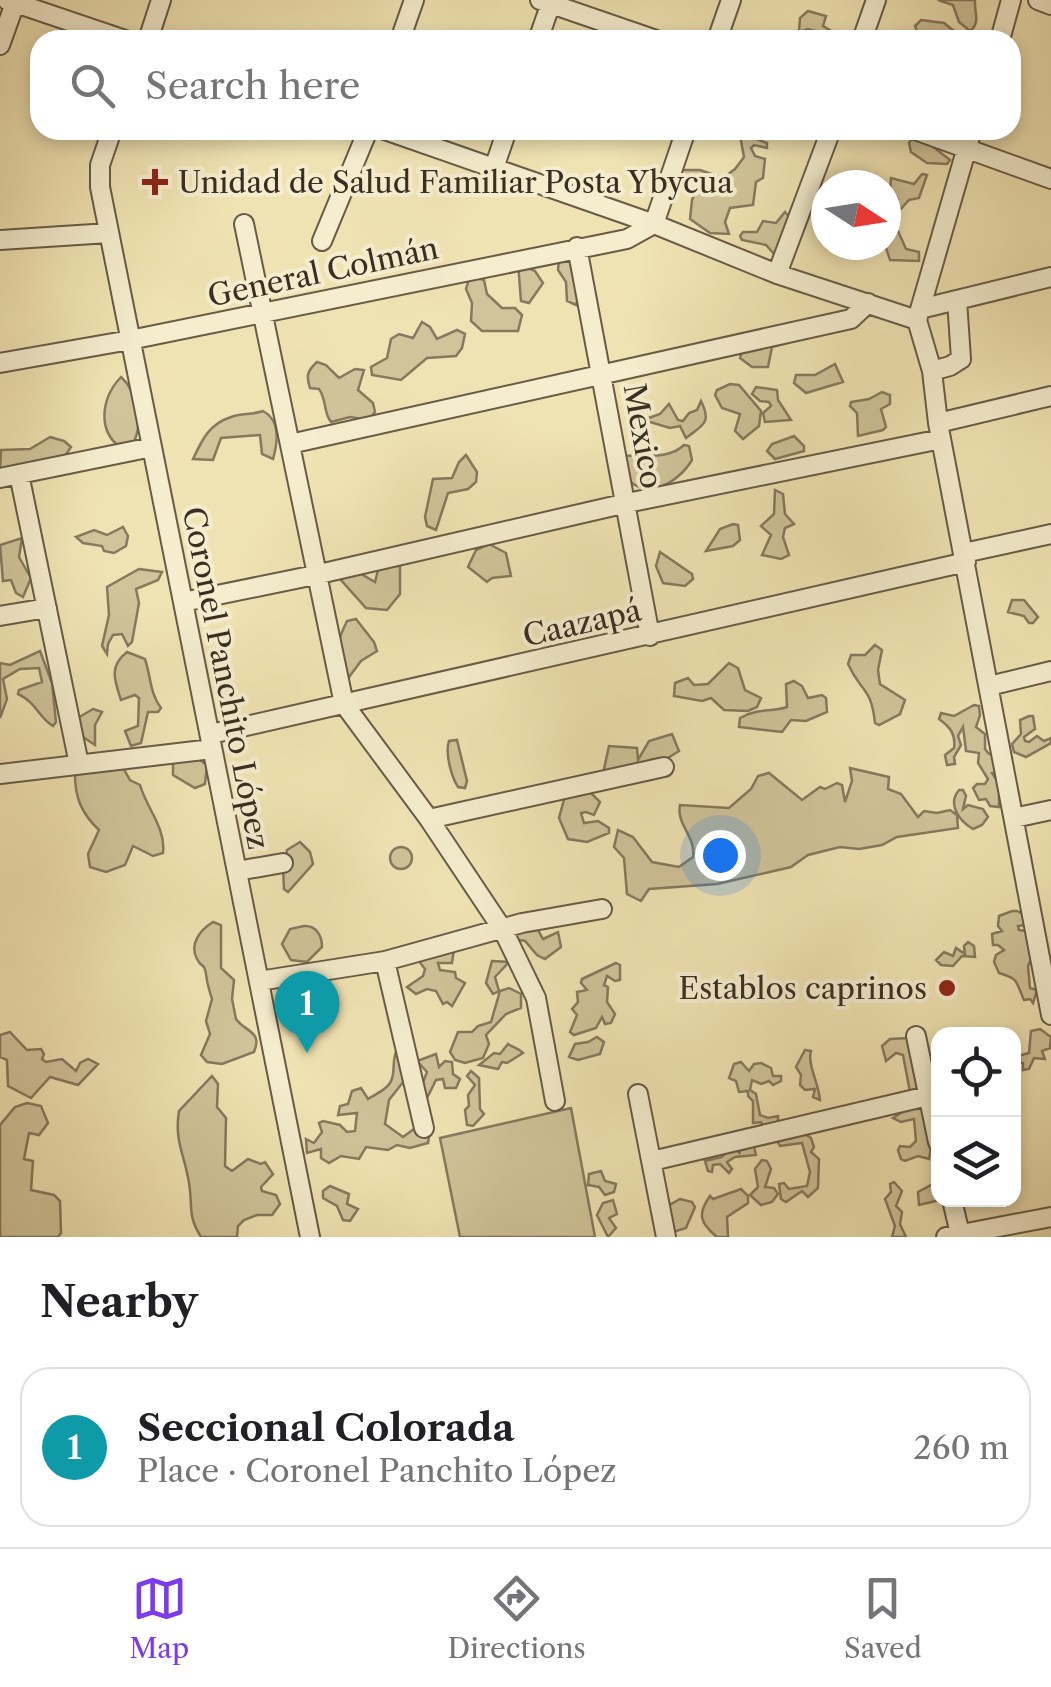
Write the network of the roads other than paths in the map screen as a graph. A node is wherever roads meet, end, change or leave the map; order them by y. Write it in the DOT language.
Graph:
graph roads {
  1 [pos="162,0"];
  2 [pos="414,0"];
  3 [pos="731,0"];
  4 [pos="876,0"];
  5 [pos="1011,0"];
  6 [pos="1038,0"];
  7 [pos="548,1"];
  8 [pos="11,2"];
  9 [pos="1051,5"];
  10 [pos="96,30"];
  11 [pos="152,30"];
  12 [pos="404,30"];
  13 [pos="541,30"];
  14 [pos="628,30"];
  15 [pos="720,30"];
  16 [pos="866,30"];
  17 [pos="1003,30"];
  18 [pos="0,45"];
  19 [pos="109,140"];
  20 [pos="364,140"];
  21 [pos="413,140"];
  22 [pos="504,140"];
  23 [pos="683,140"];
  24 [pos="827,140"];
  25 [pos="969,140"];
  26 [pos="971,140"];
  27 [pos="494,168"];
  28 [pos="1051,178"];
  29 [pos="244,224"];
  30 [pos="654,224"];
  31 [pos="109,233"];
  32 [pos="0,240"];
  33 [pos="322,241"];
  34 [pos="577,246"];
  35 [pos="777,274"];
  36 [pos="1051,276"];
  37 [pos="957,300"];
  38 [pos="868,304"];
  39 [pos="262,312"];
  40 [pos="919,314"];
  41 [pos="130,340"];
  42 [pos="0,363"];
  43 [pos="932,372"];
  44 [pos="604,374"];
  45 [pos="1051,396"];
  46 [pos="940,431"];
  47 [pos="290,444"];
  48 [pos="152,447"];
  49 [pos="10,476"];
  50 [pos="627,503"];
  51 [pos="1051,534"];
  52 [pos="965,558"];
  53 [pos="315,576"];
  54 [pos="183,602"];
  55 [pos="47,608"];
  56 [pos="0,616"];
  57 [pos="650,636"];
  58 [pos="1051,671"];
  59 [pos="989,686"];
  60 [pos="344,704"];
  61 [pos="212,741"];
  62 [pos="79,764"];
  63 [pos="664,766"];
  64 [pos="0,774"];
  65 [pos="1051,810"];
  66 [pos="1014,818"];
  67 [pos="428,819"];
  68 [pos="283,863"];
  69 [pos="238,871"];
  70 [pos="602,909"];
  71 [pos="503,930"];
  72 [pos="1045,950"];
  73 [pos="385,961"];
  74 [pos="259,980"];
  75 [pos="1051,1015"];
  76 [pos="916,1036"];
  77 [pos="638,1094"];
  78 [pos="928,1096"];
  79 [pos="555,1101"];
  80 [pos="933,1117"];
  81 [pos="424,1128"];
  82 [pos="652,1161"];
  83 [pos="952,1207"];
  84 [pos="1051,1217"];
  85 [pos="953,1236"];
  86 [pos="310,1237"];
  87 [pos="666,1237"];
  1 -- 11 [label="street"];
  2 -- 12 [label="street"];
  3 -- 15 [label="street"];
  4 -- 16 [label="street"];
  5 -- 17 [label="street"];
  6 -- 9 [label="street"];
  7 -- 13 [label="street"];
  7 -- 14 [label="street"];
  8 -- 10 [label="street"];
  8 -- 18 [label="street"];
  19 -- 31 [label="street, Coronel Panchito López"];
  20 -- 33 [label="street"];
  21 -- 27 [label="street"];
  22 -- 27 [label="street"];
  23 -- 30 [label="street"];
  24 -- 35 [label="street"];
  25 -- 40 [label="street"];
  26 -- 28 [label="street"];
  27 -- 30 [label="street"];
  29 -- 39 [label="street"];
  30 -- 34 [label="street, General Colmán"];
  30 -- 35 [label="street"];
  31 -- 32 [label="street"];
  31 -- 41 [label="street, Coronel Panchito López"];
  34 -- 39 [label="street, General Colmán"];
  34 -- 44 [label="street, Mexico"];
  35 -- 38 [label="street"];
  36 -- 37 [label="street"];
  37 -- 40 [label="street"];
  37 -- 43 [label="street"];
  38 -- 40 [label="street"];
  38 -- 44 [label="street"];
  39 -- 41 [label="street, General Colmán"];
  39 -- 47 [label="street"];
  40 -- 43 [label="street"];
  41 -- 42 [label="street, General Colmán"];
  41 -- 48 [label="street, Coronel Panchito López"];
  43 -- 46 [label="street"];
  44 -- 47 [label="street"];
  44 -- 50 [label="street, Mexico"];
  45 -- 46 [label="street"];
  46 -- 50 [label="street"];
  46 -- 52 [label="street"];
  47 -- 53 [label="street"];
  48 -- 49 [label="street"];
  48 -- 54 [label="street, Coronel Panchito López"];
  49 -- 55 [label="street"];
  50 -- 53 [label="street"];
  50 -- 57 [label="street, Mexico"];
  51 -- 52 [label="street, Caazapá"];
  52 -- 57 [label="street, Caazapá"];
  52 -- 59 [label="street"];
  53 -- 54 [label="street"];
  53 -- 60 [label="street"];
  54 -- 61 [label="street, Coronel Panchito López"];
  55 -- 56 [label="street"];
  55 -- 62 [label="street"];
  57 -- 60 [label="street, Caazapá"];
  58 -- 59 [label="street"];
  59 -- 66 [label="street"];
  60 -- 61 [label="street, Caazapá"];
  60 -- 67 [label="street"];
  61 -- 62 [label="street, Caazapá"];
  61 -- 69 [label="street, Coronel Panchito López"];
  62 -- 64 [label="street, Caazapá"];
  63 -- 67 [label="street"];
  65 -- 66 [label="street"];
  66 -- 72 [label="street"];
  67 -- 71 [label="street"];
  68 -- 69 [label="street"];
  69 -- 74 [label="street, Coronel Panchito López"];
  70 -- 71 [label="street"];
  71 -- 73 [label="street"];
  71 -- 79 [label="street"];
  72 -- 75 [label="street"];
  73 -- 74 [label="street"];
  73 -- 81 [label="street"];
  74 -- 86 [label="street, Coronel Panchito López"];
  76 -- 78 [label="street"];
  77 -- 82 [label="street"];
  78 -- 80 [label="street"];
  78 -- 82 [label="street"];
  82 -- 87 [label="street"];
  83 -- 85 [label="street"];
  84 -- 85 [label="street"];
}
